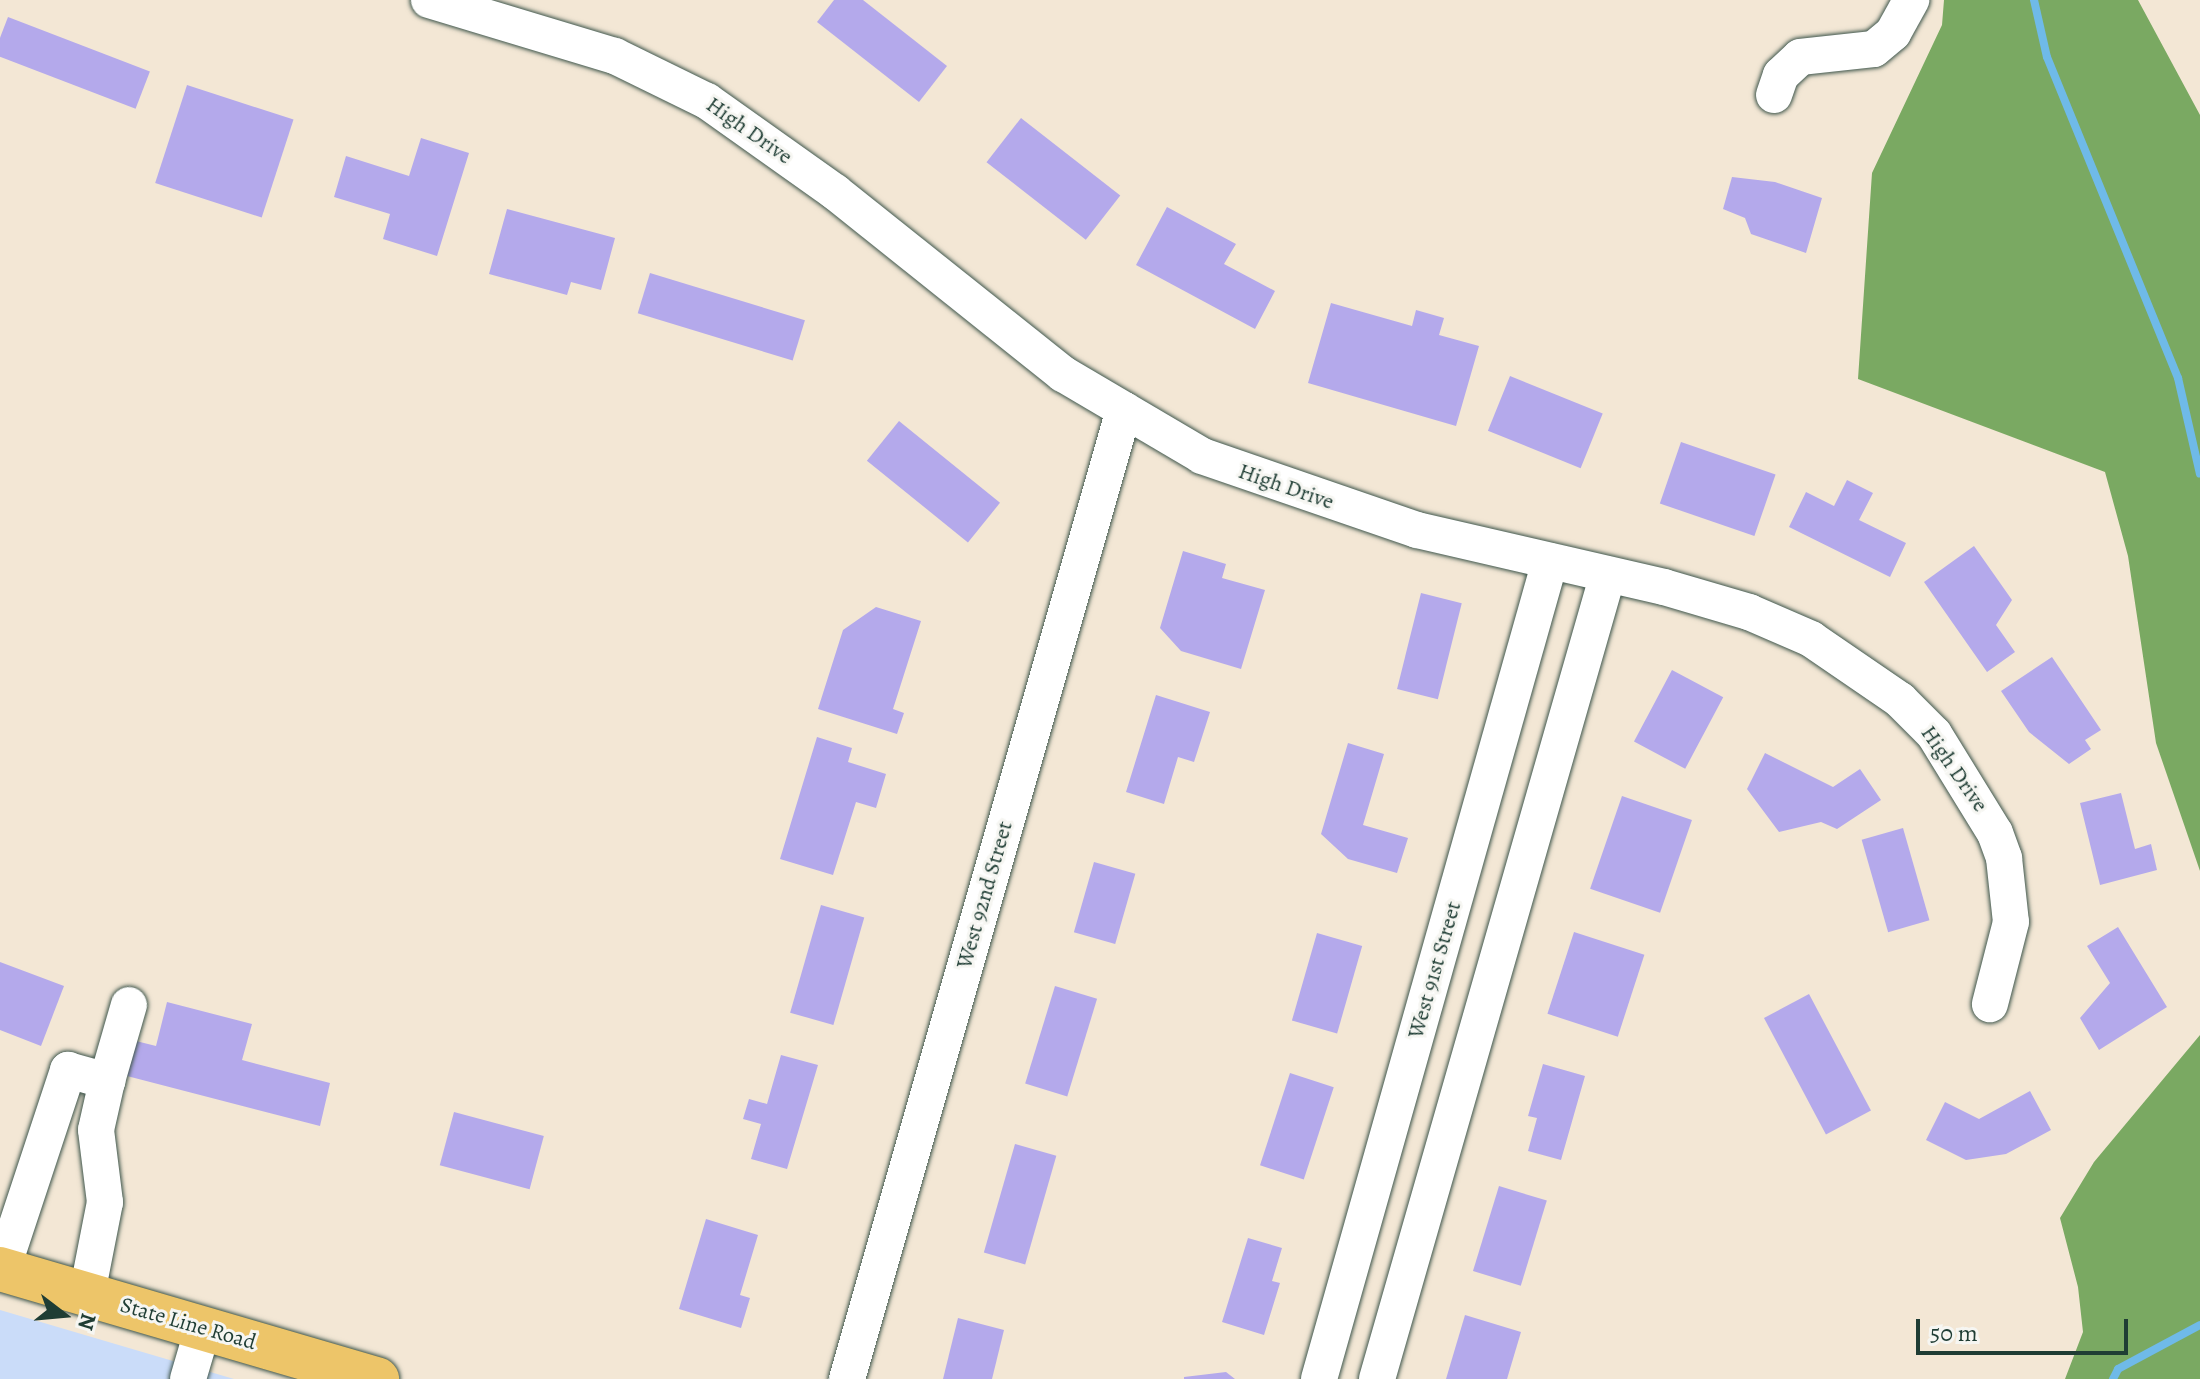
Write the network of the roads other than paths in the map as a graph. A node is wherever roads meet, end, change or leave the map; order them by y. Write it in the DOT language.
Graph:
graph roads {
  1 [pos="429,0"];
  2 [pos="1911,0"];
  3 [pos="1774,95"];
  4 [pos="1124,410"];
  5 [pos="1550,561"];
  6 [pos="1608,574"];
  7 [pos="1990,1004"];
  8 [pos="129,1005"];
  9 [pos="107,1081"];
  10 [pos="1,1269"];
  11 [pos="87,1294"];
  12 [pos="203,1328"];
  13 [pos="188,1379"];
  14 [pos="377,1379"];
  15 [pos="847,1379"];
  16 [pos="1319,1379"];
  17 [pos="1377,1379"];
  1 -- 4 [label="street, High Drive"];
  2 -- 3 [label="street"];
  4 -- 5 [label="street, High Drive"];
  4 -- 15 [label="street, West 92nd Street"];
  5 -- 6 [label="street, High Drive"];
  5 -- 16 [label="street, West 91st Street"];
  6 -- 7 [label="street, High Drive"];
  6 -- 17 [label="street"];
  8 -- 9 [label="street"];
  9 -- 10 [label="street"];
  9 -- 11 [label="street"];
  10 -- 11 [label="main road, State Line Road"];
  11 -- 12 [label="main road, State Line Road"];
  12 -- 13 [label="street"];
  12 -- 14 [label="main road, State Line Road"];
}
